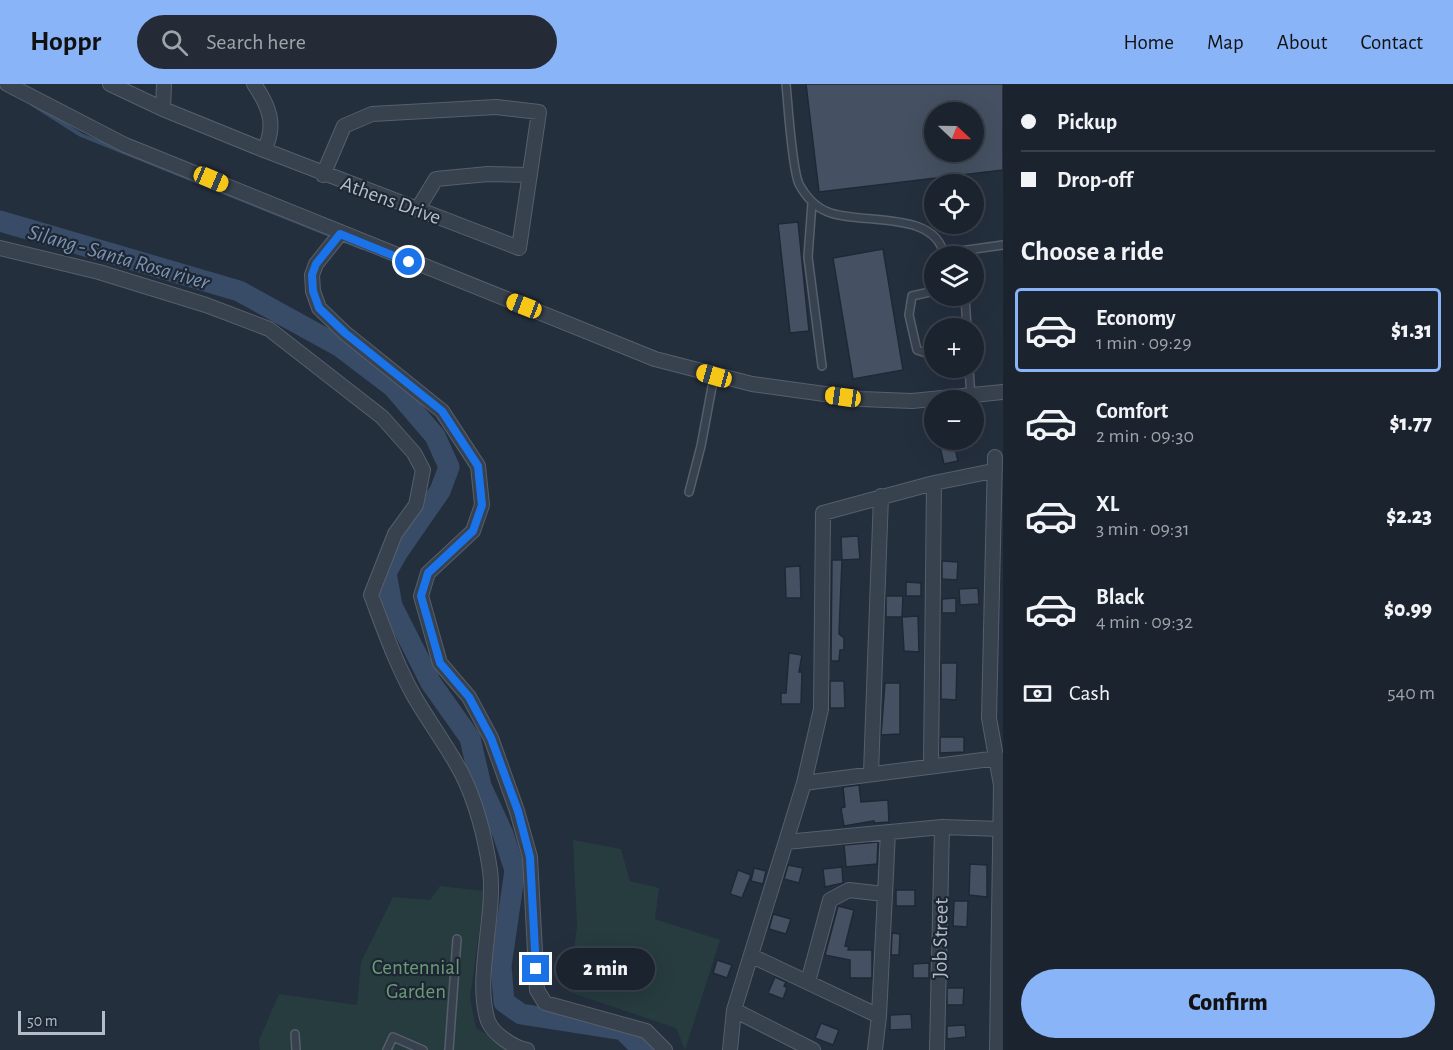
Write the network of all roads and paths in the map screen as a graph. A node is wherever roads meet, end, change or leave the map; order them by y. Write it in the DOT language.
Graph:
graph roads {
  1 [pos="8,84"];
  2 [pos="110,84"];
  3 [pos="164,84"];
  4 [pos="254,84"];
  5 [pos="786,84"];
  6 [pos="163,109"];
  7 [pos="264,150"];
  8 [pos="530,174"];
  9 [pos="323,175"];
  10 [pos="812,202"];
  11 [pos="417,210"];
  12 [pos="340,234"];
  13 [pos="1003,245"];
  14 [pos="941,246"];
  15 [pos="0,248"];
  16 [pos="984,248"];
  17 [pos="924,293"];
  18 [pos="924,352"];
  19 [pos="822,366"];
  20 [pos="714,376"];
  21 [pos="1003,392"];
  22 [pos="984,395"];
  23 [pos="924,400"];
  24 [pos="995,457"];
  25 [pos="993,471"];
  26 [pos="934,483"];
  27 [pos="689,492"];
  28 [pos="881,496"];
  29 [pos="998,758"];
  30 [pos="931,765"];
  31 [pos="871,773"];
  32 [pos="804,783"];
  33 [pos="942,827"];
  34 [pos="1001,829"];
  35 [pos="888,832"];
  36 [pos="786,842"];
  37 [pos="1001,872"];
  38 [pos="884,894"];
  39 [pos="457,939"];
  40 [pos="752,956"];
  41 [pos="808,982"];
  42 [pos="734,1010"];
  43 [pos="879,1016"];
  44 [pos="295,1034"];
  45 [pos="296,1050"];
  46 [pos="387,1050"];
  47 [pos="423,1050"];
  48 [pos="449,1050"];
  49 [pos="527,1050"];
  50 [pos="665,1050"];
  51 [pos="730,1050"];
  52 [pos="813,1050"];
  53 [pos="875,1050"];
  54 [pos="937,1050"];
  55 [pos="997,1050"];
  1 -- 12 [label="street"];
  2 -- 6 [label="street, Athens Drive"];
  3 -- 6 [label="street"];
  4 -- 7 [label="street"];
  5 -- 10 [label="lane"];
  6 -- 7 [label="street, Athens Drive"];
  7 -- 9 [label="street, Athens Drive"];
  8 -- 9 [label="street"];
  8 -- 11 [label="street"];
  8 -- 11 [label="street, Athens Drive"];
  9 -- 11 [label="street, Athens Drive"];
  10 -- 14 [label="lane"];
  10 -- 19 [label="lane"];
  12 -- 20 [label="street"];
  12 -- 50 [label="street"];
  13 -- 16 [label="lane"];
  15 -- 49 [label="street"];
  17 -- 18 [label="lane"];
  20 -- 23 [label="street"];
  20 -- 27 [label="lane"];
  21 -- 22 [label="street"];
  24 -- 25 [label="street"];
  25 -- 26 [label="street"];
  25 -- 29 [label="street"];
  26 -- 28 [label="street"];
  26 -- 30 [label="street"];
  28 -- 31 [label="street"];
  28 -- 32 [label="street"];
  29 -- 30 [label="street"];
  29 -- 34 [label="street"];
  30 -- 31 [label="street"];
  31 -- 32 [label="street"];
  32 -- 36 [label="street"];
  33 -- 34 [label="street"];
  33 -- 35 [label="street"];
  33 -- 54 [label="street, Job Street"];
  34 -- 37 [label="street"];
  35 -- 36 [label="street"];
  35 -- 38 [label="street"];
  36 -- 40 [label="street"];
  37 -- 55 [label="street"];
  38 -- 41 [label="street"];
  38 -- 43 [label="street"];
  39 -- 48 [label="lane"];
  40 -- 41 [label="street"];
  40 -- 42 [label="street"];
  41 -- 43 [label="street"];
  42 -- 51 [label="street"];
  42 -- 52 [label="street"];
  43 -- 53 [label="street"];
  44 -- 45 [label="lane"];
  46 -- 47 [label="lane"];
}
